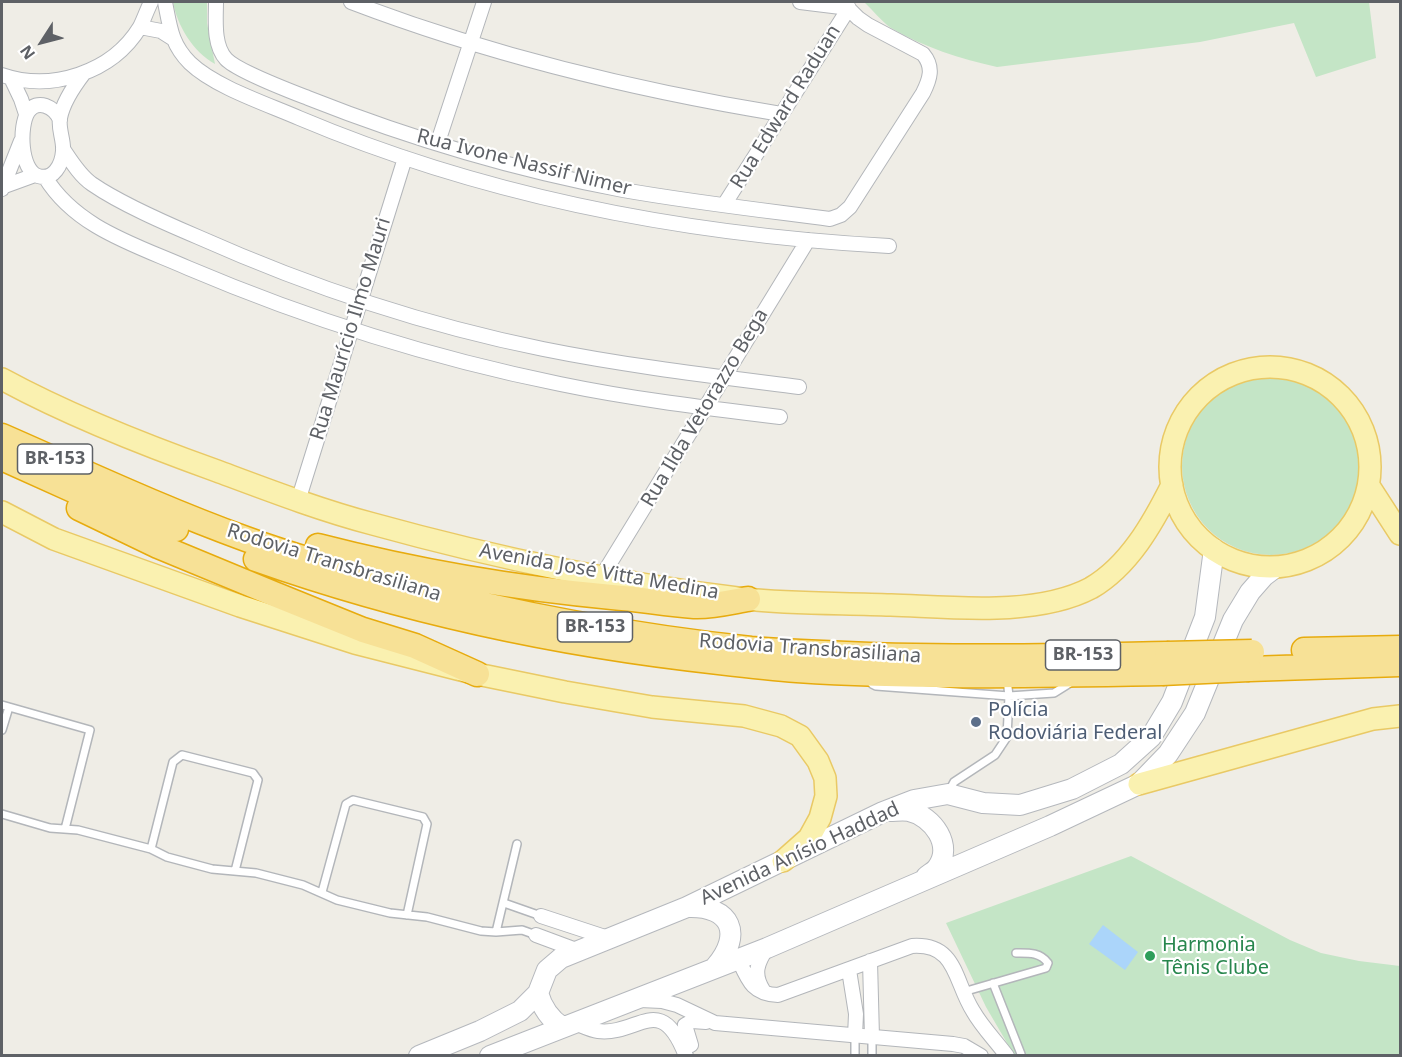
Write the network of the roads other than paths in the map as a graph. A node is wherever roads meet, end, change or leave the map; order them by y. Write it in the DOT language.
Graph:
graph roads {
  1 [pos="151,2"];
  2 [pos="165,2"];
  3 [pos="216,2"];
  4 [pos="351,2"];
  5 [pos="484,2"];
  6 [pos="800,2"];
  7 [pos="845,5"];
  8 [pos="140,27"];
  9 [pos="172,38"];
  10 [pos="470,43"];
  11 [pos="84,73"];
  12 [pos="6,77"];
  13 [pos="26,114"];
  14 [pos="781,114"];
  15 [pos="60,120"];
  16 [pos="23,136"];
  17 [pos="438,142"];
  18 [pos="63,149"];
  19 [pos="405,158"];
  20 [pos="40,176"];
  21 [pos="2,188"];
  22 [pos="724,205"];
  23 [pos="808,240"];
  24 [pos="889,246"];
  25 [pos="360,300"];
  26 [pos="351,330"];
  27 [pos="724,377"];
  28 [pos="2,379"];
  29 [pos="799,387"];
  30 [pos="705,408"];
  31 [pos="780,417"];
  32 [pos="2,436"];
  33 [pos="2,458"];
  34 [pos="2,470"];
  35 [pos="1172,485"];
  36 [pos="1369,486"];
  37 [pos="298,501"];
  38 [pos="2,512"];
  39 [pos="203,522"];
  40 [pos="1401,534"];
  41 [pos="1214,549"];
  42 [pos="1276,567"];
  43 [pos="602,576"];
  44 [pos="748,599"];
  45 [pos="1401,648"];
  46 [pos="1250,660"];
  47 [pos="1164,663"];
  48 [pos="1401,664"];
  49 [pos="477,674"];
  50 [pos="1005,676"];
  51 [pos="5,706"];
  52 [pos="1401,716"];
  53 [pos="2,730"];
  54 [pos="1139,784"];
  55 [pos="948,794"];
  56 [pos="883,812"];
  57 [pos="2,813"];
  58 [pos="65,829"];
  59 [pos="517,844"];
  60 [pos="151,849"];
  61 [pos="783,861"];
  62 [pos="235,871"];
  63 [pos="919,883"];
  64 [pos="322,892"];
  65 [pos="504,903"];
  66 [pos="687,907"];
  67 [pos="407,915"];
  68 [pos="541,916"];
  69 [pos="496,932"];
  70 [pos="536,935"];
  71 [pos="732,935"];
  72 [pos="608,938"];
  73 [pos="766,948"];
  74 [pos="579,951"];
  75 [pos="1016,953"];
  76 [pos="738,958"];
  77 [pos="870,961"];
  78 [pos="716,966"];
  79 [pos="849,970"];
  80 [pos="993,983"];
  81 [pos="963,992"];
  82 [pos="538,993"];
  83 [pos="766,995"];
  84 [pos="635,1000"];
  85 [pos="715,1023"];
  86 [pos="569,1025"];
  87 [pos="988,1032"];
  88 [pos="682,1034"];
  89 [pos="855,1036"];
  90 [pos="872,1037"];
  91 [pos="976,1053"];
  92 [pos="1013,1055"];
  93 [pos="419,1056"];
  94 [pos="490,1056"];
  95 [pos="686,1056"];
  96 [pos="695,1056"];
  97 [pos="855,1056"];
  98 [pos="872,1056"];
  1 -- 8 [label="street"];
  2 -- 9 [label="street"];
  3 -- 17 [label="street, Rua Ivone Nassif Nimer"];
  4 -- 10 [label="street"];
  5 -- 10 [label="street"];
  6 -- 7 [label="street"];
  7 -- 14 [label="street, Rua Edward Raduan"];
  7 -- 22 [label="street, Rua Ivone Nassif Nimer"];
  8 -- 9 [label="street"];
  8 -- 11 [label="street"];
  9 -- 19 [label="street"];
  10 -- 14 [label="street"];
  10 -- 17 [label="street"];
  11 -- 12 [label="street"];
  11 -- 15 [label="street"];
  12 -- 13 [label="street"];
  13 -- 15 [label="street"];
  13 -- 16 [label="street"];
  14 -- 22 [label="street, Rua Edward Raduan"];
  15 -- 18 [label="street"];
  16 -- 20 [label="street"];
  16 -- 21 [label="street"];
  17 -- 22 [label="street, Rua Ivone Nassif Nimer"];
  18 -- 20 [label="street"];
  18 -- 25 [label="street"];
  19 -- 23 [label="street"];
  19 -- 25 [label="street, Rua Maurício Ilmo Mauri"];
  20 -- 21 [label="street"];
  20 -- 26 [label="street"];
  23 -- 24 [label="street"];
  23 -- 27 [label="street, Rua Ilda Vetorazzo Bega"];
  25 -- 26 [label="street, Rua Maurício Ilmo Mauri"];
  25 -- 27 [label="street"];
  26 -- 30 [label="street"];
  26 -- 37 [label="street, Rua Maurício Ilmo Mauri"];
  27 -- 29 [label="street"];
  27 -- 30 [label="street, Rua Ilda Vetorazzo Bega"];
  28 -- 37 [label="main road, Avenida José Vitta Medina"];
  30 -- 31 [label="street"];
  30 -- 43 [label="street, Rua Ilda Vetorazzo Bega"];
  32 -- 39 [label="highway, Rodovia Transbrasiliana / BR-153"];
  33 -- 50 [label="highway, Rodovia Transbrasiliana / BR-153"];
  34 -- 49 [label="highway"];
  35 -- 36 [label="main road"];
  35 -- 41 [label="main road"];
  35 -- 44 [label="main road, Avenida José Vitta Medina"];
  36 -- 40 [label="main road"];
  36 -- 42 [label="main road"];
  37 -- 43 [label="main road, Avenida José Vitta Medina"];
  38 -- 49 [label="main road"];
  39 -- 44 [label="highway"];
  39 -- 50 [label="highway, Rodovia Transbrasiliana / BR-153"];
  41 -- 42 [label="main road"];
  41 -- 55 [label="main road, Avenida Anísio Haddad"];
  42 -- 54 [label="main road"];
  43 -- 44 [label="main road, Avenida José Vitta Medina"];
  45 -- 46 [label="highway, Rodovia Transbrasiliana / BR-153"];
  46 -- 47 [label="highway, Rodovia Transbrasiliana / BR-153, bridge"];
  46 -- 48 [label="highway, Rodovia Transbrasiliana / BR-153"];
  47 -- 50 [label="highway, Rodovia Transbrasiliana / BR-153"];
  47 -- 50 [label="highway, Rodovia Transbrasiliana / BR-153"];
  49 -- 61 [label="main road"];
  50 -- 55 [label="lane"];
  51 -- 53 [label="lane"];
  51 -- 58 [label="lane"];
  52 -- 54 [label="main road"];
  54 -- 63 [label="main road"];
  55 -- 56 [label="main road, Avenida Anísio Haddad"];
  56 -- 61 [label="main road, Avenida Anísio Haddad"];
  56 -- 63 [label="main road"];
  57 -- 58 [label="lane"];
  58 -- 60 [label="lane"];
  59 -- 65 [label="lane"];
  60 -- 62 [label="lane"];
  60 -- 62 [label="lane"];
  61 -- 66 [label="main road, Avenida Anísio Haddad"];
  62 -- 64 [label="lane"];
  63 -- 73 [label="main road"];
  64 -- 67 [label="lane"];
  64 -- 67 [label="lane"];
  65 -- 68 [label="lane"];
  65 -- 69 [label="lane"];
  66 -- 71 [label="main road"];
  66 -- 72 [label="main road, Avenida Anísio Haddad"];
  67 -- 69 [label="lane"];
  68 -- 72 [label="street"];
  69 -- 70 [label="lane"];
  70 -- 74 [label="street"];
  71 -- 76 [label="main road"];
  71 -- 78 [label="main road"];
  72 -- 74 [label="main road, Avenida Anísio Haddad"];
  73 -- 76 [label="main road"];
  73 -- 83 [label="street"];
  74 -- 82 [label="main road, Avenida Anísio Haddad"];
  75 -- 80 [label="lane"];
  76 -- 78 [label="main road"];
  76 -- 83 [label="street"];
  77 -- 79 [label="street"];
  77 -- 81 [label="street"];
  77 -- 90 [label="street"];
  78 -- 84 [label="main road"];
  79 -- 83 [label="street"];
  79 -- 89 [label="street"];
  80 -- 81 [label="lane"];
  80 -- 92 [label="lane"];
  81 -- 87 [label="street"];
  82 -- 86 [label="main road"];
  82 -- 93 [label="main road, Avenida Anísio Haddad"];
  84 -- 85 [label="street"];
  84 -- 86 [label="main road"];
  85 -- 88 [label="street"];
  85 -- 89 [label="street"];
  86 -- 88 [label="street"];
  86 -- 94 [label="main road"];
  87 -- 91 [label="street"];
  87 -- 92 [label="street"];
  88 -- 95 [label="street"];
  88 -- 96 [label="street"];
  89 -- 90 [label="street"];
  89 -- 97 [label="lane"];
  90 -- 91 [label="street"];
  90 -- 98 [label="lane"];
}
